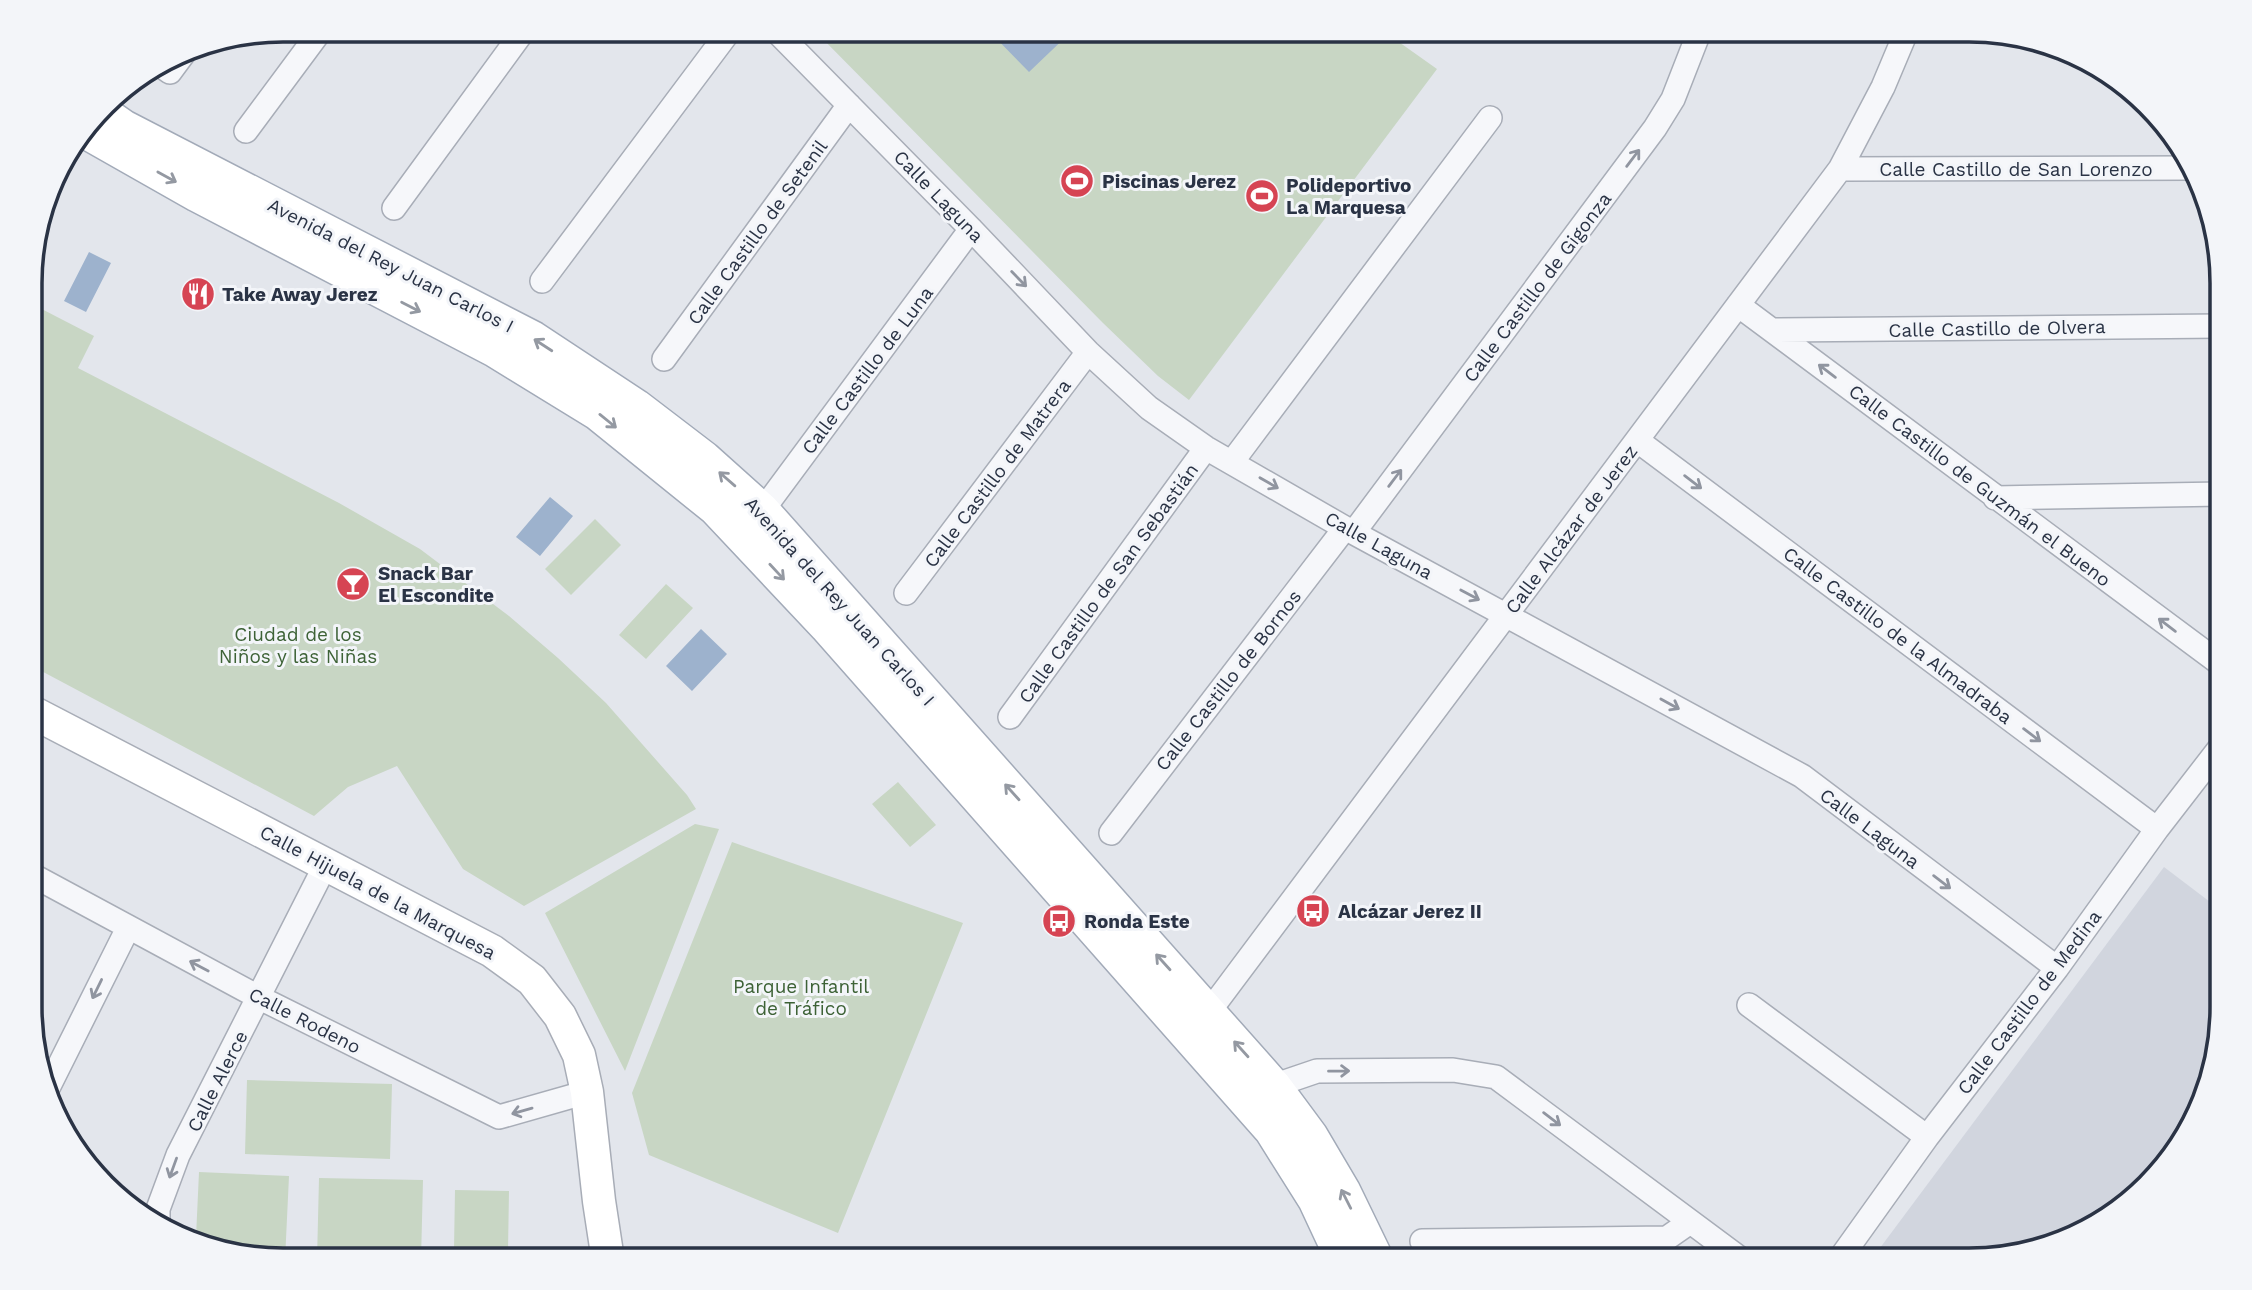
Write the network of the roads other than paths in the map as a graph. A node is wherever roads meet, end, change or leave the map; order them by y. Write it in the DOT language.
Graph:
graph roads {
  1 [pos="312,42"];
  2 [pos="515,42"];
  3 [pos="721,42"];
  4 [pos="787,42"];
  5 [pos="1695,42"];
  6 [pos="1902,42"];
  7 [pos="849,105"];
  8 [pos="109,117"];
  9 [pos="1490,118"];
  10 [pos="246,131"];
  11 [pos="93,135"];
  12 [pos="2181,168"];
  13 [pos="1840,170"];
  14 [pos="394,208"];
  15 [pos="971,229"];
  16 [pos="542,281"];
  17 [pos="1738,305"];
  18 [pos="2209,326"];
  19 [pos="1773,330"];
  20 [pos="1088,352"];
  21 [pos="664,359"];
  22 [pos="1638,441"];
  23 [pos="1206,449"];
  24 [pos="1232,462"];
  25 [pos="2209,494"];
  26 [pos="1995,498"];
  27 [pos="762,511"];
  28 [pos="1350,530"];
  29 [pos="906,593"];
  30 [pos="1507,614"];
  31 [pos="2209,655"];
  32 [pos="42,717"];
  33 [pos="1010,717"];
  34 [pos="2209,762"];
  35 [pos="2157,829"];
  36 [pos="1111,833"];
  37 [pos="326,864"];
  38 [pos="42,881"];
  39 [pos="128,928"];
  40 [pos="2057,968"];
  41 [pos="260,998"];
  42 [pos="1749,1005"];
  43 [pos="1208,1013"];
  44 [pos="53,1078"];
  45 [pos="1273,1086"];
  46 [pos="587,1092"];
  47 [pos="1927,1137"];
  48 [pos="158,1213"];
  49 [pos="1690,1222"];
  50 [pos="1422,1241"];
  51 [pos="1338,1247"];
  52 [pos="1370,1247"];
  53 [pos="1724,1247"];
  54 [pos="1848,1247"];
  55 [pos="606,1248"];
  1 -- 10 [label="street"];
  2 -- 14 [label="street"];
  3 -- 16 [label="street"];
  4 -- 7 [label="street, Calle Laguna"];
  28 -- 5 [label="street, Calle Castillo de Gigonza, one-way"];
  6 -- 13 [label="street, Calle Alcázar de Jerez"];
  7 -- 15 [label="street, Calle Laguna"];
  7 -- 21 [label="street, Calle Castillo de Setenil"];
  27 -- 8 [label="main road, Avenida del Rey Juan Carlos I, one-way"];
  9 -- 24 [label="street"];
  11 -- 51 [label="main road, Avenida del Rey Juan Carlos I, one-way"];
  12 -- 13 [label="street, Calle Castillo de San Lorenzo"];
  13 -- 17 [label="street, Calle Alcázar de Jerez"];
  15 -- 20 [label="street, Calle Laguna, one-way"];
  15 -- 27 [label="street, Calle Castillo de Luna"];
  17 -- 19 [label="street, Calle Castillo de Guzmán el Bueno"];
  17 -- 22 [label="street, Calle Alcázar de Jerez"];
  18 -- 19 [label="street, Calle Castillo de Olvera"];
  26 -- 19 [label="street, Calle Castillo de Guzmán el Bueno, one-way"];
  20 -- 23 [label="street, Calle Laguna"];
  20 -- 29 [label="street, Calle Castillo de Matrera"];
  22 -- 30 [label="street, Calle Alcázar de Jerez"];
  22 -- 35 [label="street, Calle Castillo de la Almadraba, one-way"];
  23 -- 24 [label="street, Calle Laguna"];
  23 -- 33 [label="street, Calle Castillo de San Sebastián"];
  24 -- 28 [label="street, Calle Laguna, one-way"];
  25 -- 26 [label="street"];
  31 -- 26 [label="street, Calle Castillo de Guzmán el Bueno, one-way"];
  43 -- 27 [label="main road, Avenida del Rey Juan Carlos I, one-way"];
  28 -- 30 [label="street, Calle Laguna, one-way"];
  28 -- 36 [label="street, Calle Castillo de Bornos"];
  30 -- 40 [label="street, Calle Laguna, one-way"];
  30 -- 43 [label="street, Calle Alcázar de Jerez"];
  32 -- 37 [label="street, Calle Hijuela de la Marquesa"];
  34 -- 35 [label="street, Calle Castillo de Medina"];
  35 -- 40 [label="street, Calle Castillo de Medina"];
  37 -- 41 [label="street, Calle Alerce"];
  37 -- 46 [label="street, Calle Hijuela de la Marquesa"];
  38 -- 39 [label="street, Calle Rodeno"];
  41 -- 39 [label="street, Calle Rodeno, one-way"];
  39 -- 44 [label="street, one-way"];
  40 -- 47 [label="street, Calle Castillo de Medina"];
  46 -- 41 [label="street, Calle Rodeno, one-way"];
  41 -- 48 [label="street, Calle Alerce, one-way"];
  42 -- 47 [label="street"];
  45 -- 43 [label="main road, Avenida del Rey Juan Carlos I, one-way"];
  45 -- 49 [label="street, one-way"];
  52 -- 45 [label="main road, Avenida del Rey Juan Carlos I, one-way"];
  46 -- 55 [label="street, Calle Hijuela de la Marquesa"];
  47 -- 54 [label="street, Calle Castillo de Medina"];
  49 -- 50 [label="street"];
  49 -- 53 [label="street"];
}
